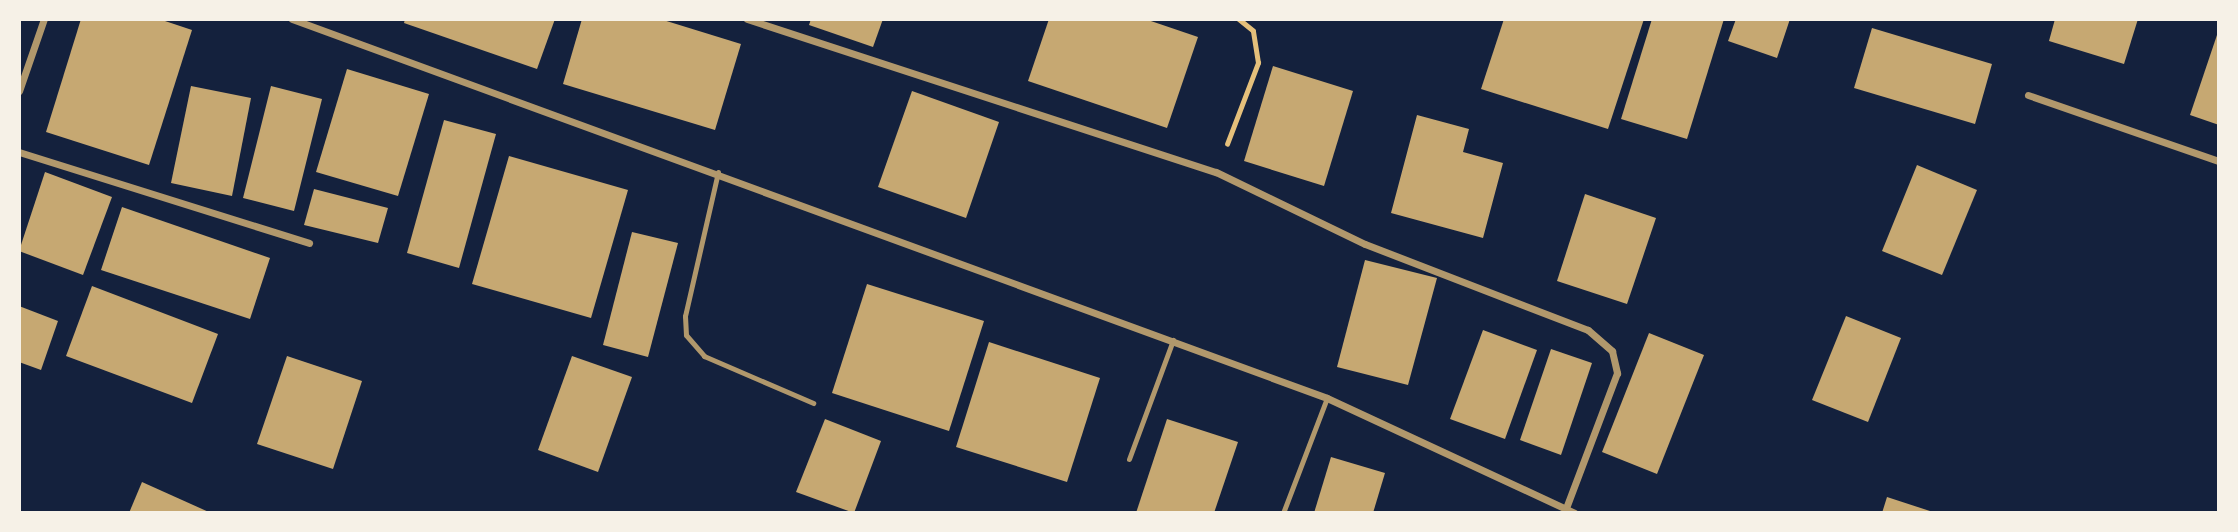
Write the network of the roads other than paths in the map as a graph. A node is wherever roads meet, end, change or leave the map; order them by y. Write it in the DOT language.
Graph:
graph roads {
  1 [pos="44,19"];
  2 [pos="292,19"];
  3 [pos="747,19"];
  4 [pos="757,22"];
  5 [pos="19,91"];
  6 [pos="2028,95"];
  7 [pos="19,152"];
  8 [pos="2219,161"];
  9 [pos="718,172"];
  10 [pos="309,243"];
  11 [pos="1173,340"];
  12 [pos="1326,398"];
  13 [pos="813,403"];
  14 [pos="1129,459"];
  15 [pos="1566,508"];
  16 [pos="1283,513"];
  17 [pos="1575,513"];
  1 -- 5 [label="street"];
  2 -- 9 [label="street"];
  3 -- 4 [label="street"];
  4 -- 15 [label="street"];
  6 -- 8 [label="street"];
  7 -- 10 [label="street"];
  9 -- 11 [label="street"];
  9 -- 13 [label="lane"];
  11 -- 12 [label="street"];
  11 -- 14 [label="lane"];
  12 -- 15 [label="street"];
  12 -- 16 [label="lane"];
  15 -- 17 [label="street"];
}
